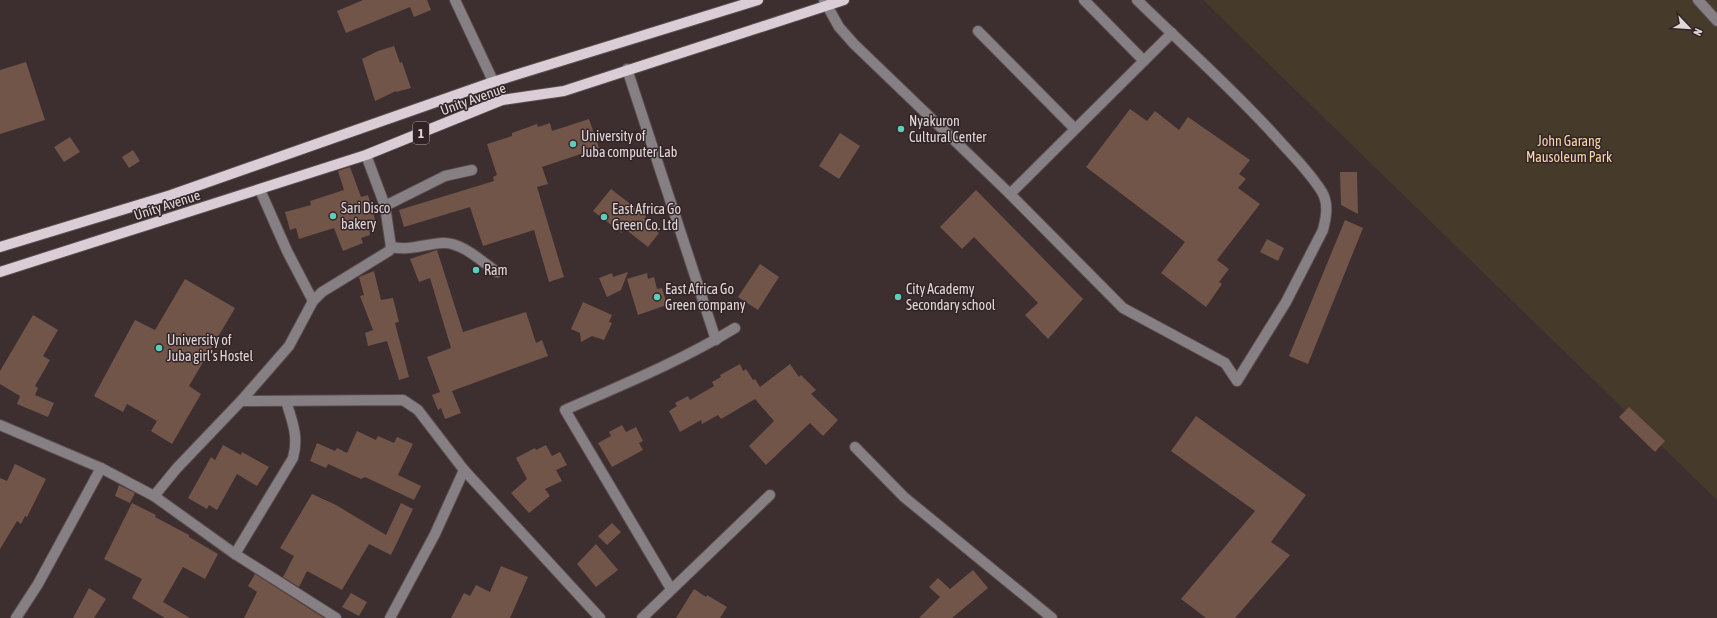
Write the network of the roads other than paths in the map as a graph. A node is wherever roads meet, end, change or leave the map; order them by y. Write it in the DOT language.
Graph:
graph roads {
  1 [pos="455,0"];
  2 [pos="758,0"];
  3 [pos="844,0"];
  4 [pos="1084,0"];
  5 [pos="1137,0"];
  6 [pos="1698,0"];
  7 [pos="826,3"];
  8 [pos="1717,21"];
  9 [pos="978,31"];
  10 [pos="1172,33"];
  11 [pos="1144,61"];
  12 [pos="627,69"];
  13 [pos="493,82"];
  14 [pos="502,100"];
  15 [pos="1075,129"];
  16 [pos="366,155"];
  17 [pos="472,170"];
  18 [pos="260,190"];
  19 [pos="1010,194"];
  20 [pos="385,206"];
  21 [pos="0,247"];
  22 [pos="391,247"];
  23 [pos="0,272"];
  24 [pos="497,272"];
  25 [pos="313,301"];
  26 [pos="735,328"];
  27 [pos="716,340"];
  28 [pos="241,401"];
  29 [pos="286,401"];
  30 [pos="0,425"];
  31 [pos="855,447"];
  32 [pos="101,468"];
  33 [pos="464,470"];
  34 [pos="770,495"];
  35 [pos="154,496"];
  36 [pos="235,554"];
  37 [pos="670,589"];
  38 [pos="16,618"];
  39 [pos="336,618"];
  40 [pos="390,618"];
  41 [pos="600,618"];
  42 [pos="642,618"];
  43 [pos="1052,618"];
  1 -- 13 [label="street"];
  2 -- 13 [label="main road, Unity Avenue / 1"];
  3 -- 7 [label="main road, Unity Avenue / 1"];
  4 -- 11 [label="street"];
  5 -- 10 [label="street"];
  6 -- 8 [label="street"];
  7 -- 12 [label="main road, Unity Avenue / 1"];
  7 -- 19 [label="street"];
  9 -- 15 [label="street"];
  10 -- 11 [label="street"];
  10 -- 19 [label="street"];
  11 -- 15 [label="street"];
  12 -- 14 [label="main road, Unity Avenue / 1"];
  12 -- 27 [label="street"];
  13 -- 14 [label="street"];
  13 -- 21 [label="main road, Unity Avenue / 1"];
  14 -- 16 [label="main road, Unity Avenue / 1"];
  15 -- 19 [label="street"];
  16 -- 18 [label="main road, Unity Avenue / 1"];
  16 -- 20 [label="street"];
  17 -- 20 [label="street"];
  18 -- 23 [label="main road, Unity Avenue / 1"];
  18 -- 25 [label="street"];
  20 -- 22 [label="street"];
  22 -- 24 [label="street"];
  22 -- 25 [label="street"];
  25 -- 28 [label="street"];
  26 -- 27 [label="street"];
  27 -- 37 [label="street"];
  28 -- 29 [label="street"];
  28 -- 35 [label="street"];
  29 -- 33 [label="street"];
  29 -- 36 [label="street"];
  30 -- 32 [label="street"];
  31 -- 43 [label="street"];
  32 -- 35 [label="street"];
  32 -- 38 [label="street"];
  33 -- 40 [label="street"];
  33 -- 41 [label="street"];
  34 -- 37 [label="street"];
  35 -- 36 [label="street"];
  36 -- 39 [label="street"];
  37 -- 42 [label="street"];
}
